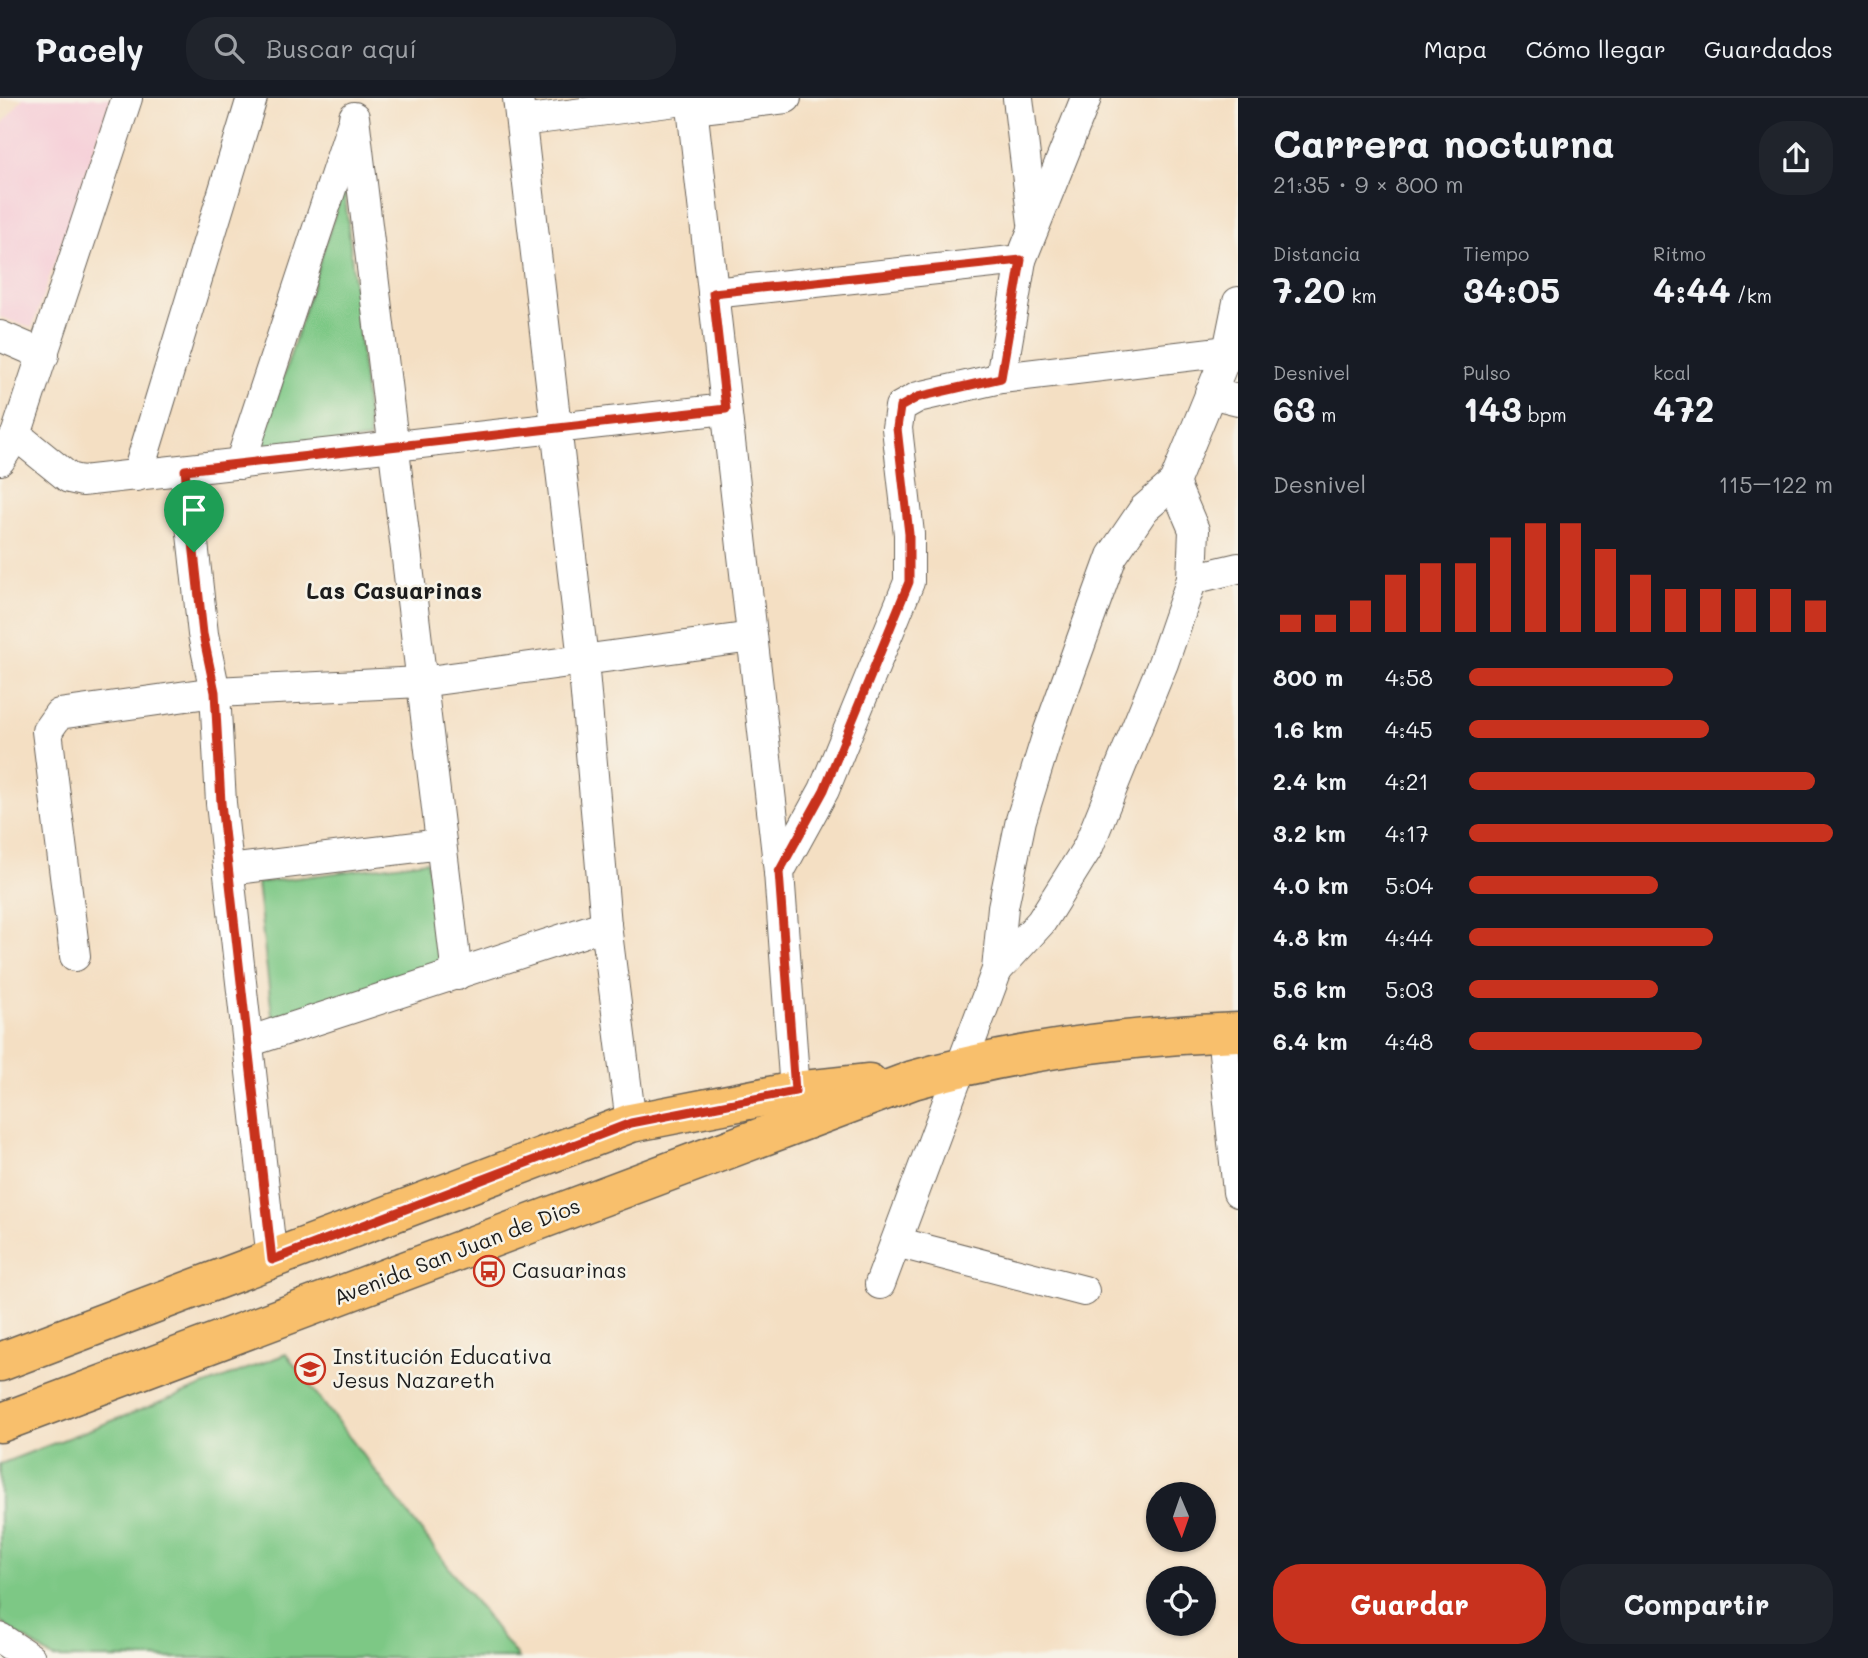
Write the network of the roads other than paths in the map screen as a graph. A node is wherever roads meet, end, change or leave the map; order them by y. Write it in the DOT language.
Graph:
graph roads {
  1 [pos="127,98"];
  2 [pos="252,98"];
  3 [pos="786,98"];
  4 [pos="1018,98"];
  5 [pos="1086,98"];
  6 [pos="692,102"];
  7 [pos="358,108"];
  8 [pos="519,110"];
  9 [pos="1033,226"];
  10 [pos="1021,260"];
  11 [pos="713,293"];
  12 [pos="1238,302"];
  13 [pos="0,336"];
  14 [pos="1233,343"];
  15 [pos="44,355"];
  16 [pos="1001,378"];
  17 [pos="1224,397"];
  18 [pos="726,409"];
  19 [pos="556,428"];
  20 [pos="16,435"];
  21 [pos="393,447"];
  22 [pos="0,460"];
  23 [pos="240,464"];
  24 [pos="185,470"];
  25 [pos="137,476"];
  26 [pos="1174,483"];
  27 [pos="1238,568"];
  28 [pos="1192,579"];
  29 [pos="752,637"];
  30 [pos="583,660"];
  31 [pos="421,682"];
  32 [pos="215,692"];
  33 [pos="441,844"];
  34 [pos="229,870"];
  35 [pos="779,872"];
  36 [pos="606,925"];
  37 [pos="75,956"];
  38 [pos="997,970"];
  39 [pos="457,975"];
  40 [pos="1230,1032"];
  41 [pos="248,1042"];
  42 [pos="962,1066"];
  43 [pos="913,1080"];
  44 [pos="1232,1080"];
  45 [pos="795,1091"];
  46 [pos="1234,1119"];
  47 [pos="631,1123"];
  48 [pos="1236,1155"];
  49 [pos="1238,1192"];
  50 [pos="896,1242"];
  51 [pos="272,1260"];
  52 [pos="880,1284"];
  53 [pos="1084,1291"];
  54 [pos="0,1362"];
  55 [pos="0,1423"];
  56 [pos="0,1638"];
  57 [pos="30,1658"];
  1 -- 15 [label="street"];
  2 -- 25 [label="street"];
  3 -- 6 [label="street"];
  4 -- 9 [label="street"];
  5 -- 9 [label="street"];
  6 -- 8 [label="street"];
  6 -- 11 [label="street"];
  7 -- 21 [label="street"];
  7 -- 23 [label="street"];
  8 -- 19 [label="street"];
  9 -- 10 [label="street"];
  10 -- 11 [label="street"];
  10 -- 16 [label="street"];
  11 -- 18 [label="street"];
  12 -- 14 [label="street"];
  13 -- 15 [label="street"];
  14 -- 16 [label="street"];
  14 -- 17 [label="street"];
  15 -- 20 [label="street"];
  16 -- 35 [label="street"];
  17 -- 26 [label="street"];
  18 -- 19 [label="street"];
  18 -- 29 [label="street"];
  19 -- 21 [label="street"];
  19 -- 30 [label="street"];
  20 -- 22 [label="street"];
  20 -- 25 [label="street"];
  21 -- 23 [label="street"];
  21 -- 31 [label="street"];
  23 -- 24 [label="street"];
  24 -- 25 [label="street"];
  24 -- 32 [label="street"];
  26 -- 28 [label="street"];
  26 -- 38 [label="street"];
  27 -- 28 [label="street"];
  28 -- 38 [label="street"];
  29 -- 30 [label="street"];
  29 -- 35 [label="street"];
  30 -- 31 [label="street"];
  30 -- 36 [label="street"];
  31 -- 32 [label="street"];
  31 -- 33 [label="street"];
  32 -- 34 [label="street"];
  32 -- 37 [label="street"];
  33 -- 34 [label="street"];
  33 -- 39 [label="street"];
  34 -- 41 [label="street"];
  35 -- 45 [label="street"];
  36 -- 39 [label="street"];
  36 -- 47 [label="street"];
  38 -- 42 [label="street"];
  39 -- 41 [label="street"];
  40 -- 42 [label="main road, Avenida San Juan de Dios"];
  40 -- 44 [label="street"];
  41 -- 51 [label="street"];
  42 -- 43 [label="main road, Avenida San Juan de Dios"];
  42 -- 50 [label="street"];
  43 -- 45 [label="main road, Avenida San Juan de Dios"];
  43 -- 55 [label="main road, Avenida San Juan de Dios"];
  44 -- 46 [label="street"];
  45 -- 47 [label="main road, Avenida San Juan de Dios"];
  46 -- 48 [label="street"];
  47 -- 51 [label="main road, Avenida San Juan de Dios"];
  48 -- 49 [label="street"];
  50 -- 52 [label="street"];
  50 -- 53 [label="street"];
  51 -- 54 [label="main road, Avenida San Juan de Dios"];
  56 -- 57 [label="street"];
}
